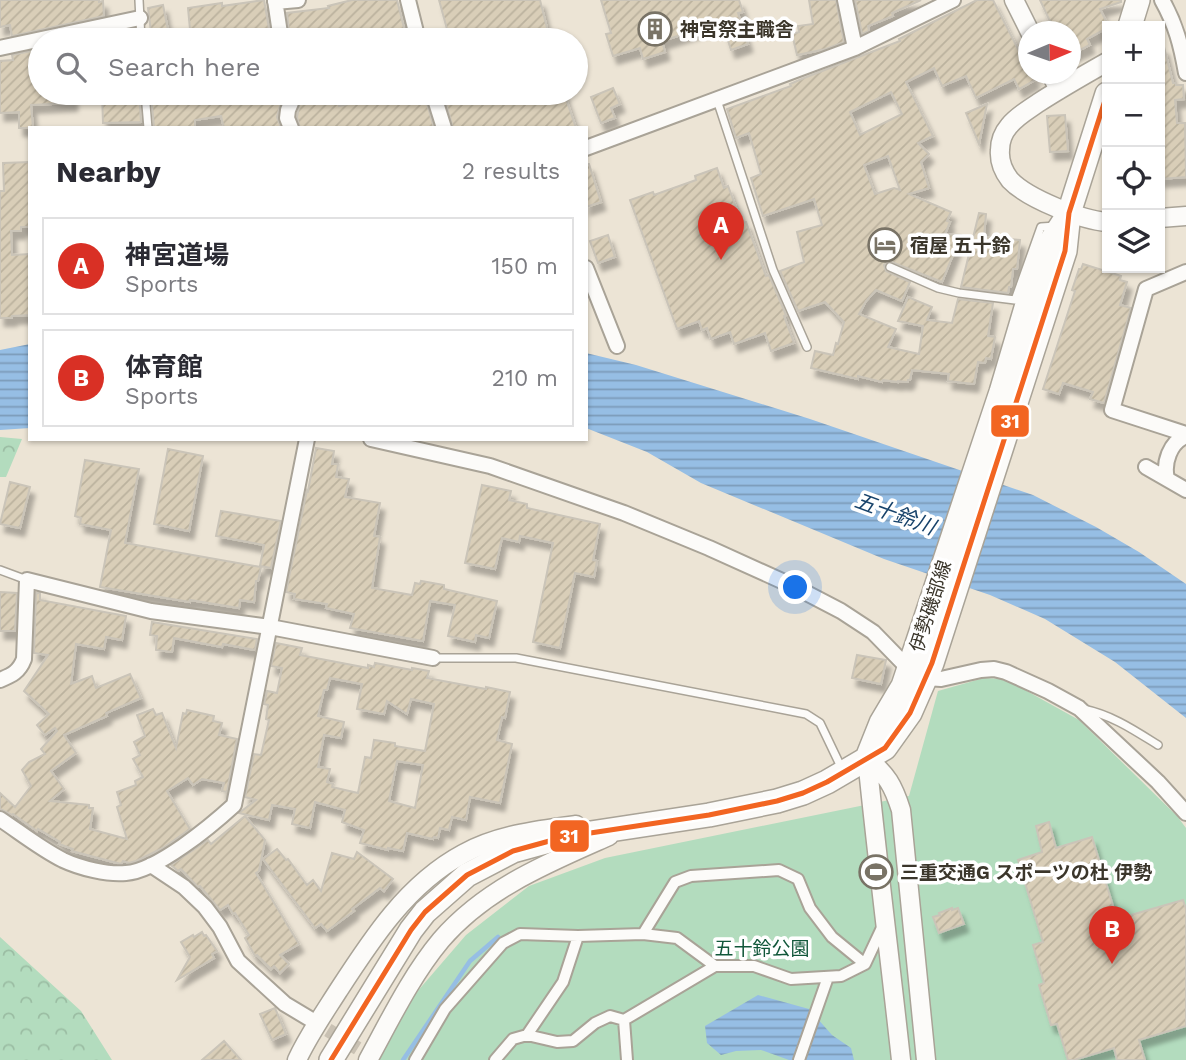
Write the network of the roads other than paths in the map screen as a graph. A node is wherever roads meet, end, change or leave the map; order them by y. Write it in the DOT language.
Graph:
graph roads {
  1 [pos="139,0"];
  2 [pos="298,0"];
  3 [pos="408,0"];
  4 [pos="845,0"];
  5 [pos="953,0"];
  6 [pos="1014,0"];
  7 [pos="1138,0"];
  8 [pos="1161,0"];
  9 [pos="275,1"];
  10 [pos="140,18"];
  11 [pos="1024,21"];
  12 [pos="1132,21"];
  13 [pos="93,28"];
  14 [pos="140,28"];
  15 [pos="279,28"];
  16 [pos="415,28"];
  17 [pos="28,42"];
  18 [pos="0,48"];
  19 [pos="855,48"];
  20 [pos="1102,64"];
  21 [pos="1081,72"];
  22 [pos="1186,73"];
  23 [pos="1053,84"];
  24 [pos="717,100"];
  25 [pos="146,105"];
  26 [pos="290,105"];
  27 [pos="437,105"];
  28 [pos="1102,109"];
  29 [pos="148,126"];
  30 [pos="290,126"];
  31 [pos="443,126"];
  32 [pos="588,147"];
  33 [pos="1186,216"];
  34 [pos="1165,218"];
  35 [pos="1065,219"];
  36 [pos="1102,221"];
  37 [pos="890,267"];
  38 [pos="1186,271"];
  39 [pos="588,273"];
  40 [pos="617,346"];
  41 [pos="807,347"];
  42 [pos="1186,435"];
  43 [pos="307,441"];
  44 [pos="380,441"];
  45 [pos="1146,467"];
  46 [pos="1167,479"];
  47 [pos="1186,490"];
  48 [pos="0,570"];
  49 [pos="27,580"];
  50 [pos="270,627"];
  51 [pos="433,657"];
  52 [pos="920,666"];
  53 [pos="0,680"];
  54 [pos="1079,708"];
  55 [pos="1158,745"];
  56 [pos="867,758"];
  57 [pos="844,773"];
  58 [pos="1186,813"];
  59 [pos="0,819"];
  60 [pos="629,827"];
  61 [pos="151,865"];
  62 [pos="887,928"];
  63 [pos="643,934"];
  64 [pos="578,936"];
  65 [pos="865,964"];
  66 [pos="715,966"];
  67 [pos="828,977"];
  68 [pos="310,1019"];
  69 [pos="624,1020"];
  70 [pos="527,1035"];
  71 [pos="298,1060"];
  72 [pos="331,1060"];
  73 [pos="374,1060"];
  74 [pos="415,1060"];
  75 [pos="495,1060"];
  76 [pos="627,1060"];
  77 [pos="799,1060"];
  78 [pos="901,1060"];
  79 [pos="926,1060"];
  1 -- 10 [label="lane"];
  2 -- 9 [label="street"];
  3 -- 16 [label="street"];
  4 -- 19 [label="street"];
  5 -- 19 [label="street"];
  6 -- 11 [label="street"];
  7 -- 12 [label="main road"];
  8 -- 22 [label="street"];
  9 -- 15 [label="street"];
  10 -- 13 [label="street"];
  10 -- 14 [label="lane"];
  17 -- 18 [label="street"];
  19 -- 24 [label="street"];
  20 -- 21 [label="street"];
  23 -- 35 [label="street"];
  24 -- 32 [label="street"];
  24 -- 41 [label="lane"];
  25 -- 29 [label="lane"];
  26 -- 30 [label="street"];
  27 -- 31 [label="street"];
  28 -- 35 [label="main road, 伊勢磯部線"];
  33 -- 34 [label="street"];
  35 -- 36 [label="street"];
  35 -- 37 [label="lane"];
  35 -- 52 [label="main road, 伊勢磯部線"];
  38 -- 42 [label="street"];
  39 -- 40 [label="street"];
  42 -- 46 [label="street"];
  43 -- 50 [label="street"];
  44 -- 52 [label="street"];
  45 -- 46 [label="street"];
  46 -- 47 [label="street"];
  48 -- 49 [label="lane"];
  49 -- 50 [label="street"];
  49 -- 53 [label="street"];
  50 -- 51 [label="street"];
  50 -- 61 [label="street"];
  51 -- 57 [label="lane"];
  52 -- 54 [label="street"];
  52 -- 56 [label="main road, 伊勢磯部線"];
  54 -- 55 [label="lane"];
  54 -- 58 [label="street"];
  56 -- 57 [label="main road"];
  56 -- 62 [label="street"];
  56 -- 79 [label="street"];
  57 -- 60 [label="main road"];
  59 -- 61 [label="street"];
  60 -- 71 [label="street"];
  60 -- 72 [label="main road"];
  60 -- 73 [label="street"];
  61 -- 68 [label="street"];
  62 -- 65 [label="street"];
  62 -- 78 [label="street"];
  63 -- 64 [label="street"];
  63 -- 65 [label="street"];
  63 -- 66 [label="street"];
  64 -- 70 [label="street"];
  64 -- 74 [label="street"];
  65 -- 67 [label="street"];
  66 -- 67 [label="street"];
  66 -- 69 [label="street"];
  67 -- 77 [label="street"];
  69 -- 70 [label="street"];
  69 -- 76 [label="street"];
  70 -- 75 [label="street"];
}
